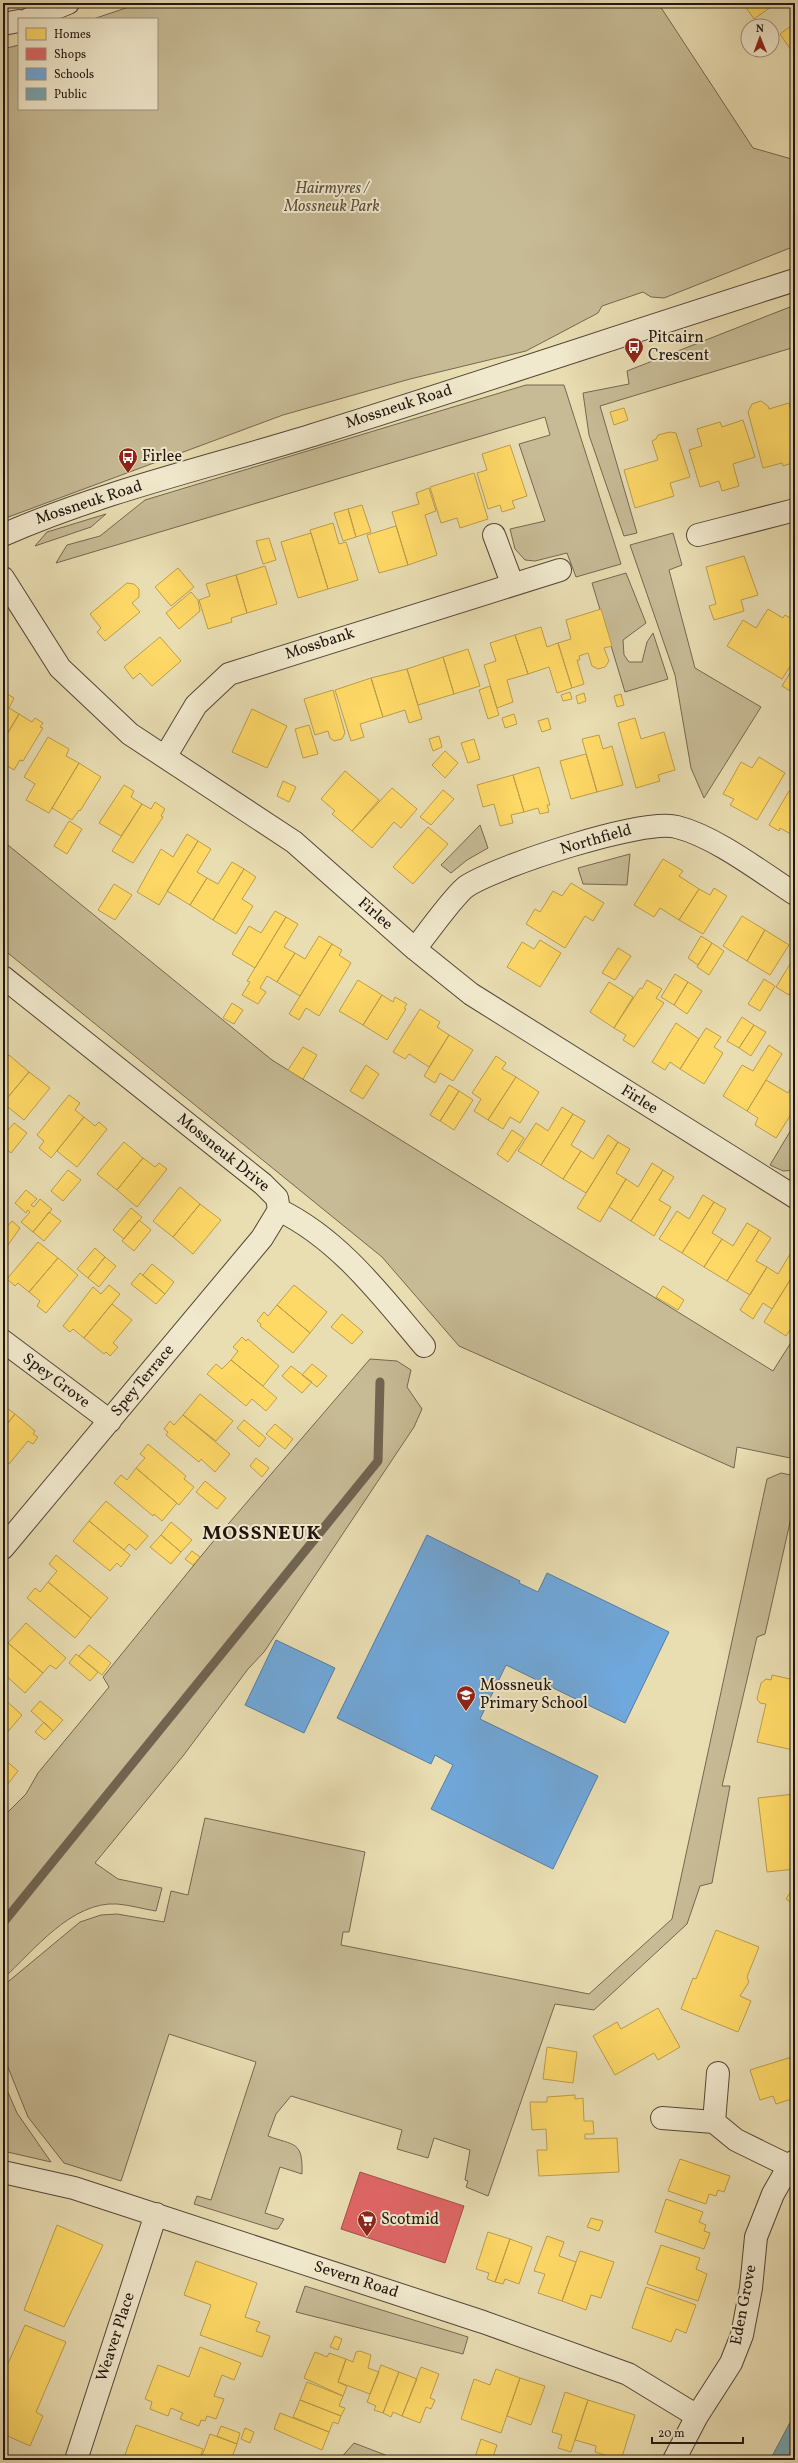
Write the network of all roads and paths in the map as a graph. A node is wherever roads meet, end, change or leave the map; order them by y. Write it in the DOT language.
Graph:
graph roads {
  1 [pos="68,3"];
  2 [pos="31,18"];
  3 [pos="18,21"];
  4 [pos="3,24"];
  5 [pos="795,280"];
  6 [pos="795,510"];
  7 [pos="3,535"];
  8 [pos="494,535"];
  9 [pos="698,535"];
  10 [pos="560,570"];
  11 [pos="3,578"];
  12 [pos="512,584"];
  13 [pos="165,757"];
  14 [pos="795,894"];
  15 [pos="415,949"];
  16 [pos="3,977"];
  17 [pos="795,1197"];
  18 [pos="279,1210"];
  19 [pos="3,1341"];
  20 [pos="424,1346"];
  21 [pos="110,1421"];
  22 [pos="3,1548"];
  23 [pos="718,2073"];
  24 [pos="662,2118"];
  25 [pos="714,2122"];
  26 [pos="792,2164"];
  27 [pos="3,2172"];
  28 [pos="156,2214"];
  29 [pos="697,2416"];
  30 [pos="76,2460"];
  31 [pos="674,2460"];
  1 -- 2 [label="street"];
  3 -- 4 [label="street"];
  5 -- 7 [label="street, Mossneuk Road"];
  6 -- 9 [label="street"];
  8 -- 12 [label="street"];
  10 -- 12 [label="street, Mossbank"];
  11 -- 13 [label="street, Firlee"];
  12 -- 13 [label="street, Mossbank"];
  13 -- 15 [label="street, Firlee"];
  14 -- 15 [label="street, Northfield"];
  15 -- 17 [label="street, Firlee"];
  16 -- 18 [label="street, Mossneuk Drive"];
  18 -- 20 [label="street, Mossneuk Drive"];
  18 -- 21 [label="street, Spey Terrace"];
  19 -- 21 [label="street, Spey Grove"];
  21 -- 22 [label="street, Spey Terrace"];
  23 -- 25 [label="street"];
  24 -- 25 [label="street"];
  25 -- 26 [label="street, Eden Grove"];
  26 -- 29 [label="street, Eden Grove"];
  27 -- 28 [label="street, Severn Road"];
  28 -- 29 [label="street, Severn Road"];
  28 -- 30 [label="street, Weaver Place"];
  29 -- 31 [label="street, Eden Grove"];
}
